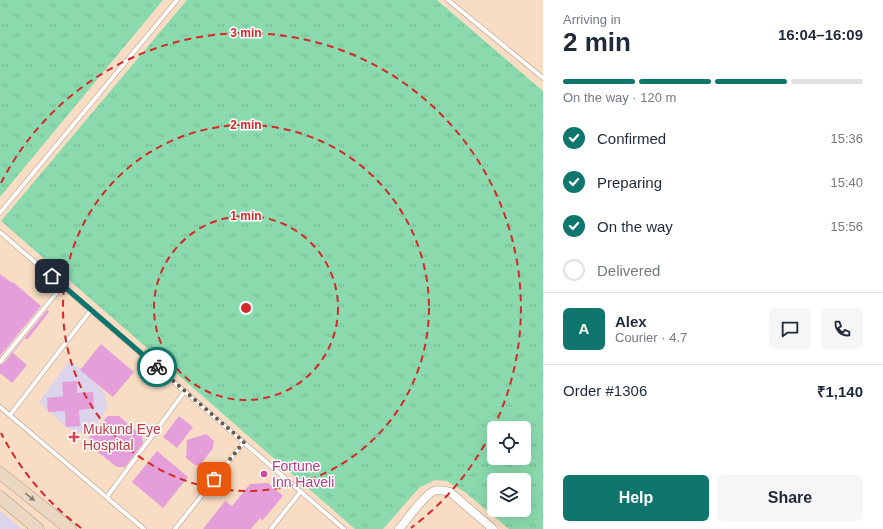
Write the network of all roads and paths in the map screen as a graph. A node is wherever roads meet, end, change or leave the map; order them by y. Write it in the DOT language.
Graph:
graph roads {
  1 [pos="177,0"];
  2 [pos="448,0"];
  3 [pos="543,78"];
  4 [pos="0,214"];
  5 [pos="0,232"];
  6 [pos="62,285"];
  7 [pos="91,310"];
  8 [pos="0,362"];
  9 [pos="185,391"];
  10 [pos="0,407"];
  11 [pos="10,415"];
  12 [pos="244,442"];
  13 [pos="0,473"];
  14 [pos="301,491"];
  15 [pos="0,497"];
  16 [pos="107,497"];
  17 [pos="38,529"];
  18 [pos="70,529"];
  19 [pos="144,529"];
  20 [pos="175,529"];
  21 [pos="271,529"];
  22 [pos="344,529"];
  23 [pos="399,529"];
  24 [pos="493,529"];
  1 -- 4 [label="lane"];
  2 -- 3 [label="lane"];
  5 -- 6 [label="lane"];
  6 -- 7 [label="lane"];
  6 -- 8 [label="lane"];
  7 -- 9 [label="lane"];
  7 -- 11 [label="lane"];
  9 -- 12 [label="lane"];
  9 -- 16 [label="lane"];
  10 -- 11 [label="lane"];
  11 -- 16 [label="lane"];
  12 -- 14 [label="lane"];
  12 -- 20 [label="lane"];
  13 -- 18 [label="street, one-way"];
  14 -- 21 [label="lane"];
  14 -- 22 [label="lane"];
  15 -- 17 [label="street"];
  16 -- 19 [label="lane"];
  23 -- 24 [label="street"];
}
